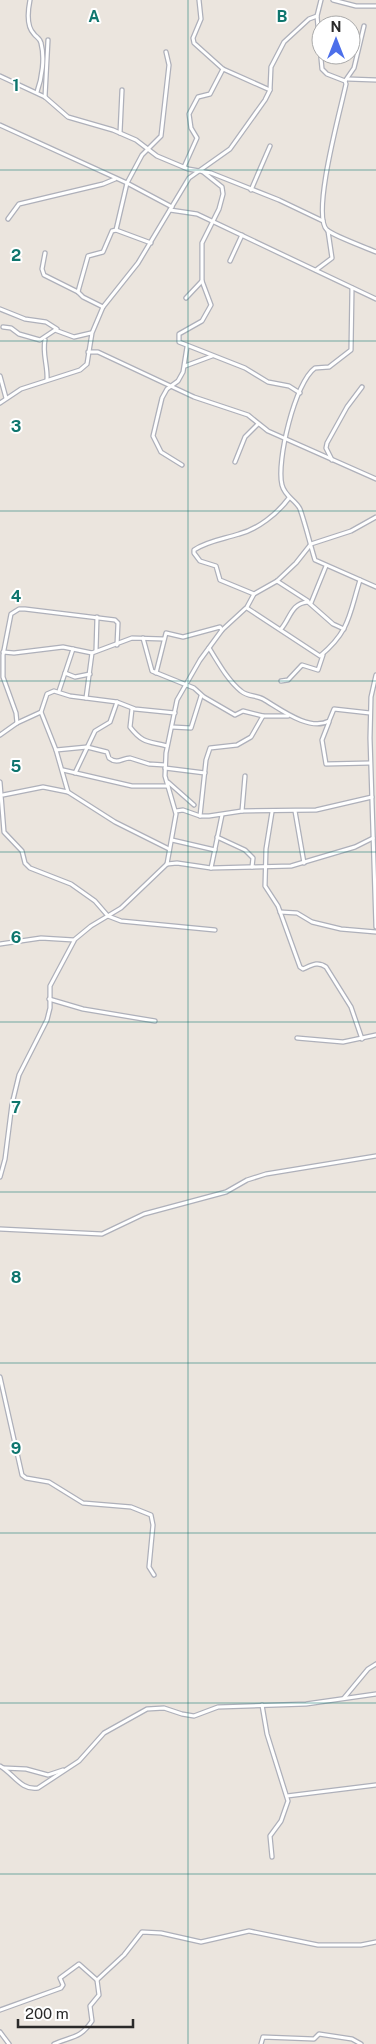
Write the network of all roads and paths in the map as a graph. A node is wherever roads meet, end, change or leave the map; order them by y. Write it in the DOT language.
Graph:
graph roads {
  1 [pos="30,0"];
  2 [pos="199,0"];
  3 [pos="321,0"];
  4 [pos="332,0"];
  5 [pos="376,6"];
  6 [pos="317,15"];
  7 [pos="311,18"];
  8 [pos="364,26"];
  9 [pos="48,40"];
  10 [pos="166,52"];
  11 [pos="322,65"];
  12 [pos="224,69"];
  13 [pos="0,76"];
  14 [pos="346,80"];
  15 [pos="376,80"];
  16 [pos="122,90"];
  17 [pos="270,90"];
  18 [pos="37,92"];
  19 [pos="45,97"];
  20 [pos="0,125"];
  21 [pos="120,133"];
  22 [pos="270,146"];
  23 [pos="148,149"];
  24 [pos="184,167"];
  25 [pos="200,171"];
  26 [pos="116,179"];
  27 [pos="127,183"];
  28 [pos="251,190"];
  29 [pos="171,209"];
  30 [pos="8,219"];
  31 [pos="212,221"];
  32 [pos="323,221"];
  33 [pos="116,230"];
  34 [pos="328,231"];
  35 [pos="242,235"];
  36 [pos="151,242"];
  37 [pos="376,252"];
  38 [pos="45,253"];
  39 [pos="230,261"];
  40 [pos="316,270"];
  41 [pos="202,281"];
  42 [pos="352,288"];
  43 [pos="78,292"];
  44 [pos="186,298"];
  45 [pos="376,299"];
  46 [pos="103,307"];
  47 [pos="0,309"];
  48 [pos="3,327"];
  49 [pos="59,331"];
  50 [pos="92,333"];
  51 [pos="45,339"];
  52 [pos="90,344"];
  53 [pos="187,346"];
  54 [pos="94,351"];
  55 [pos="88,352"];
  56 [pos="213,356"];
  57 [pos="186,366"];
  58 [pos="0,376"];
  59 [pos="47,380"];
  60 [pos="178,381"];
  61 [pos="170,385"];
  62 [pos="362,387"];
  63 [pos="178,389"];
  64 [pos="300,394"];
  65 [pos="6,398"];
  66 [pos="0,404"];
  67 [pos="258,424"];
  68 [pos="286,438"];
  69 [pos="333,460"];
  70 [pos="235,462"];
  71 [pos="182,465"];
  72 [pos="376,479"];
  73 [pos="289,498"];
  74 [pos="376,517"];
  75 [pos="311,544"];
  76 [pos="326,566"];
  77 [pos="360,580"];
  78 [pos="277,581"];
  79 [pos="376,587"];
  80 [pos="254,594"];
  81 [pos="310,602"];
  82 [pos="247,607"];
  83 [pos="97,616"];
  84 [pos="281,629"];
  85 [pos="344,629"];
  86 [pos="222,630"];
  87 [pos="143,638"];
  88 [pos="164,639"];
  89 [pos="118,645"];
  90 [pos="209,648"];
  91 [pos="2,649"];
  92 [pos="73,649"];
  93 [pos="94,652"];
  94 [pos="323,654"];
  95 [pos="65,673"];
  96 [pos="156,673"];
  97 [pos="90,674"];
  98 [pos="376,675"];
  99 [pos="282,681"];
  100 [pos="186,685"];
  101 [pos="59,691"];
  102 [pos="202,695"];
  103 [pos="86,698"];
  104 [pos="117,702"];
  105 [pos="132,709"];
  106 [pos="41,712"];
  107 [pos="175,712"];
  108 [pos="370,713"];
  109 [pos="263,716"];
  110 [pos="289,716"];
  111 [pos="329,721"];
  112 [pos="17,723"];
  113 [pos="172,727"];
  114 [pos="0,735"];
  115 [pos="167,746"];
  116 [pos="87,747"];
  117 [pos="56,750"];
  118 [pos="370,763"];
  119 [pos="165,766"];
  120 [pos="62,770"];
  121 [pos="75,773"];
  122 [pos="205,773"];
  123 [pos="245,776"];
  124 [pos="166,781"];
  125 [pos="0,782"];
  126 [pos="168,786"];
  127 [pos="68,792"];
  128 [pos="3,795"];
  129 [pos="372,797"];
  130 [pos="194,805"];
  131 [pos="242,811"];
  132 [pos="295,811"];
  133 [pos="176,812"];
  134 [pos="272,812"];
  135 [pos="222,815"];
  136 [pos="200,816"];
  137 [pos="217,837"];
  138 [pos="374,838"];
  139 [pos="172,840"];
  140 [pos="169,849"];
  141 [pos="215,850"];
  142 [pos="304,863"];
  143 [pos="167,864"];
  144 [pos="264,867"];
  145 [pos="211,868"];
  146 [pos="252,868"];
  147 [pos="280,912"];
  148 [pos="108,916"];
  149 [pos="376,927"];
  150 [pos="215,930"];
  151 [pos="376,932"];
  152 [pos="74,940"];
  153 [pos="0,944"];
  154 [pos="49,999"];
  155 [pos="155,1021"];
  156 [pos="376,1035"];
  157 [pos="296,1038"];
  158 [pos="362,1039"];
  159 [pos="376,1156"];
  160 [pos="0,1176"];
  161 [pos="0,1229"];
  162 [pos="0,1376"];
  163 [pos="154,1575"];
  164 [pos="376,1664"];
  165 [pos="376,1694"];
  166 [pos="343,1698"];
  167 [pos="262,1704"];
  168 [pos="2,1767"];
  169 [pos="69,1768"];
  170 [pos="376,1785"];
  171 [pos="287,1796"];
  172 [pos="272,1856"];
  173 [pos="376,1942"];
  174 [pos="97,1980"];
  175 [pos="0,2010"];
  176 [pos="0,2032"];
  177 [pos="9,2044"];
  178 [pos="54,2044"];
  179 [pos="260,2044"];
  180 [pos="361,2044"];
  1 -- 18 [label="street"];
  2 -- 12 [label="street"];
  3 -- 6 [label="street"];
  4 -- 5 [label="street"];
  7 -- 17 [label="street"];
  8 -- 14 [label="street"];
  9 -- 19 [label="street"];
  10 -- 23 [label="street"];
  11 -- 14 [label="street"];
  12 -- 17 [label="street"];
  12 -- 24 [label="street"];
  13 -- 18 [label="street"];
  14 -- 15 [label="street"];
  14 -- 32 [label="street"];
  16 -- 21 [label="street"];
  17 -- 25 [label="street"];
  18 -- 19 [label="street"];
  19 -- 21 [label="street"];
  20 -- 26 [label="street"];
  21 -- 23 [label="street"];
  22 -- 28 [label="street"];
  23 -- 24 [label="street"];
  23 -- 27 [label="street"];
  24 -- 25 [label="street"];
  25 -- 28 [label="street"];
  25 -- 29 [label="street"];
  25 -- 31 [label="street"];
  26 -- 27 [label="street"];
  26 -- 30 [label="street"];
  27 -- 29 [label="street"];
  27 -- 33 [label="street"];
  28 -- 32 [label="street"];
  29 -- 31 [label="street"];
  29 -- 36 [label="street"];
  31 -- 35 [label="street"];
  31 -- 41 [label="street"];
  32 -- 34 [label="street"];
  33 -- 36 [label="street"];
  33 -- 43 [label="street"];
  34 -- 37 [label="street"];
  34 -- 40 [label="street"];
  35 -- 39 [label="street"];
  35 -- 40 [label="street"];
  36 -- 46 [label="street"];
  38 -- 43 [label="street"];
  40 -- 42 [label="street"];
  41 -- 44 [label="street"];
  41 -- 53 [label="street"];
  42 -- 45 [label="street"];
  42 -- 64 [label="street"];
  43 -- 46 [label="street"];
  46 -- 50 [label="street"];
  47 -- 49 [label="street"];
  48 -- 51 [label="street"];
  49 -- 50 [label="street"];
  49 -- 51 [label="street"];
  50 -- 52 [label="street"];
  51 -- 59 [label="street"];
  52 -- 54 [label="street"];
  52 -- 55 [label="street"];
  53 -- 56 [label="street"];
  53 -- 57 [label="street"];
  54 -- 55 [label="street"];
  54 -- 61 [label="street"];
  55 -- 59 [label="street"];
  56 -- 57 [label="street"];
  56 -- 64 [label="street"];
  57 -- 60 [label="street"];
  58 -- 65 [label="street"];
  59 -- 65 [label="street"];
  60 -- 61 [label="street"];
  60 -- 63 [label="street"];
  61 -- 63 [label="street"];
  61 -- 71 [label="street"];
  62 -- 69 [label="street"];
  63 -- 67 [label="street"];
  64 -- 68 [label="street"];
  65 -- 66 [label="street"];
  67 -- 68 [label="street"];
  67 -- 70 [label="street"];
  68 -- 69 [label="street"];
  68 -- 73 [label="street"];
  69 -- 72 [label="street"];
  73 -- 75 [label="street"];
  73 -- 80 [label="street"];
  74 -- 75 [label="street"];
  75 -- 76 [label="street"];
  75 -- 78 [label="street"];
  76 -- 77 [label="street"];
  76 -- 81 [label="street"];
  77 -- 79 [label="street"];
  77 -- 85 [label="street"];
  78 -- 80 [label="street"];
  78 -- 81 [label="street"];
  80 -- 82 [label="street"];
  81 -- 84 [label="street"];
  81 -- 85 [label="street"];
  82 -- 84 [label="street"];
  82 -- 86 [label="street"];
  83 -- 89 [label="street"];
  83 -- 91 [label="street"];
  83 -- 93 [label="street"];
  84 -- 94 [label="street"];
  85 -- 94 [label="street"];
  86 -- 88 [label="street"];
  86 -- 90 [label="street"];
  87 -- 88 [label="street"];
  87 -- 89 [label="street"];
  87 -- 96 [label="street"];
  88 -- 96 [label="street"];
  89 -- 93 [label="street"];
  90 -- 100 [label="street"];
  90 -- 110 [label="street"];
  91 -- 92 [label="street"];
  91 -- 112 [label="street"];
  92 -- 93 [label="street"];
  92 -- 95 [label="street"];
  93 -- 97 [label="street"];
  94 -- 99 [label="street"];
  95 -- 97 [label="street"];
  95 -- 101 [label="street"];
  96 -- 100 [label="street"];
  97 -- 103 [label="street"];
  98 -- 108 [label="street"];
  100 -- 102 [label="street"];
  100 -- 107 [label="street"];
  101 -- 103 [label="street"];
  101 -- 106 [label="street"];
  102 -- 109 [label="street"];
  102 -- 113 [label="street"];
  103 -- 104 [label="street"];
  104 -- 105 [label="street"];
  104 -- 116 [label="street"];
  105 -- 107 [label="street"];
  105 -- 115 [label="street"];
  106 -- 112 [label="street"];
  106 -- 117 [label="street"];
  107 -- 113 [label="street"];
  108 -- 111 [label="street"];
  108 -- 118 [label="street"];
  109 -- 110 [label="street"];
  109 -- 122 [label="street"];
  110 -- 111 [label="street"];
  111 -- 118 [label="street"];
  112 -- 114 [label="street"];
  113 -- 115 [label="street"];
  115 -- 119 [label="street"];
  116 -- 117 [label="street"];
  116 -- 119 [label="street"];
  116 -- 121 [label="street"];
  117 -- 120 [label="street"];
  118 -- 129 [label="street"];
  119 -- 122 [label="street"];
  119 -- 124 [label="street"];
  120 -- 121 [label="street"];
  120 -- 127 [label="street"];
  121 -- 126 [label="street"];
  122 -- 136 [label="street"];
  123 -- 131 [label="street"];
  124 -- 126 [label="street"];
  124 -- 130 [label="street"];
  125 -- 128 [label="street"];
  126 -- 133 [label="street"];
  127 -- 128 [label="street"];
  127 -- 140 [label="street"];
  128 -- 148 [label="street"];
  129 -- 132 [label="street"];
  129 -- 138 [label="street"];
  131 -- 134 [label="street"];
  131 -- 135 [label="street"];
  132 -- 134 [label="street"];
  132 -- 142 [label="street"];
  133 -- 136 [label="street"];
  133 -- 139 [label="street"];
  134 -- 144 [label="street"];
  135 -- 136 [label="street"];
  135 -- 137 [label="street"];
  137 -- 141 [label="street"];
  137 -- 146 [label="street"];
  138 -- 142 [label="street"];
  138 -- 149 [label="street"];
  139 -- 140 [label="street"];
  139 -- 141 [label="street"];
  140 -- 143 [label="street"];
  141 -- 145 [label="street"];
  142 -- 144 [label="street"];
  143 -- 145 [label="street"];
  143 -- 148 [label="street"];
  144 -- 146 [label="street"];
  144 -- 147 [label="street"];
  145 -- 146 [label="street"];
  147 -- 151 [label="street"];
  147 -- 158 [label="street"];
  148 -- 150 [label="street"];
  148 -- 152 [label="street"];
  152 -- 153 [label="street"];
  152 -- 154 [label="street"];
  154 -- 155 [label="street"];
  154 -- 160 [label="street"];
  156 -- 158 [label="street"];
  157 -- 158 [label="street"];
  159 -- 161 [label="street"];
  162 -- 163 [label="street"];
  164 -- 166 [label="street"];
  165 -- 166 [label="street"];
  166 -- 167 [label="street"];
  167 -- 169 [label="street"];
  167 -- 171 [label="street"];
  168 -- 169 [label="street"];
  168 -- 169 [label="street"];
  170 -- 171 [label="street"];
  171 -- 172 [label="street"];
  173 -- 174 [label="street"];
  174 -- 175 [label="street"];
  174 -- 178 [label="street"];
  176 -- 177 [label="street"];
  179 -- 180 [label="street"];
}
